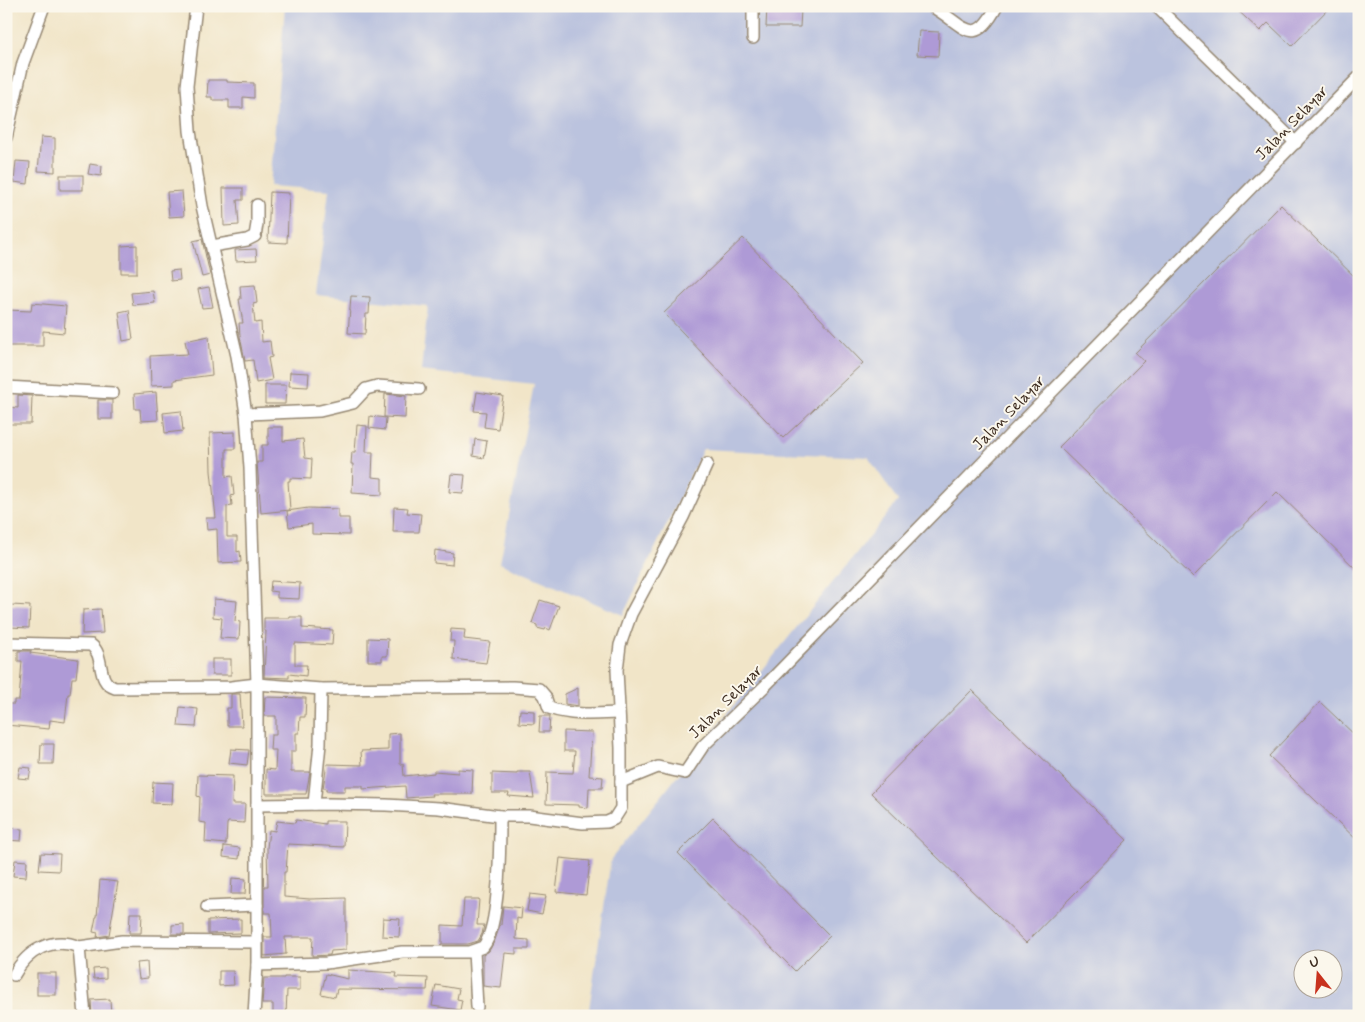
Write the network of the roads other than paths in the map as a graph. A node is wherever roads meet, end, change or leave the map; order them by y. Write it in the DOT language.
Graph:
graph roads {
  1 [pos="44,6"];
  2 [pos="196,6"];
  3 [pos="753,6"];
  4 [pos="931,6"];
  5 [pos="997,6"];
  6 [pos="1156,6"];
  7 [pos="753,38"];
  8 [pos="1359,77"];
  9 [pos="6,138"];
  10 [pos="1296,143"];
  11 [pos="257,205"];
  12 [pos="212,246"];
  13 [pos="6,387"];
  14 [pos="419,390"];
  15 [pos="113,393"];
  16 [pos="246,414"];
  17 [pos="707,464"];
  18 [pos="6,643"];
  19 [pos="257,684"];
  20 [pos="321,690"];
  21 [pos="618,713"];
  22 [pos="621,782"];
  23 [pos="314,804"];
  24 [pos="257,806"];
  25 [pos="500,816"];
  26 [pos="257,905"];
  27 [pos="207,907"];
  28 [pos="256,942"];
  29 [pos="79,947"];
  30 [pos="474,951"];
  31 [pos="257,965"];
  32 [pos="14,975"];
  33 [pos="477,1006"];
  34 [pos="85,1016"];
  35 [pos="254,1016"];
  1 -- 9 [label="street"];
  2 -- 12 [label="street"];
  3 -- 7 [label="street"];
  4 -- 5 [label="street"];
  6 -- 10 [label="street"];
  8 -- 10 [label="street, Jalan Selayar"];
  10 -- 22 [label="street, Jalan Selayar"];
  11 -- 12 [label="street"];
  12 -- 16 [label="street"];
  13 -- 15 [label="street"];
  14 -- 16 [label="street"];
  16 -- 19 [label="street"];
  17 -- 21 [label="street"];
  18 -- 19 [label="street"];
  19 -- 20 [label="street"];
  19 -- 24 [label="street"];
  20 -- 21 [label="street"];
  20 -- 23 [label="street"];
  21 -- 22 [label="street"];
  22 -- 25 [label="street"];
  23 -- 24 [label="street"];
  23 -- 25 [label="street"];
  24 -- 26 [label="street"];
  25 -- 30 [label="street"];
  26 -- 27 [label="street"];
  26 -- 28 [label="street"];
  28 -- 29 [label="street"];
  28 -- 31 [label="street"];
  29 -- 32 [label="street"];
  29 -- 34 [label="street"];
  30 -- 31 [label="street"];
  30 -- 33 [label="street"];
  31 -- 35 [label="street"];
}
